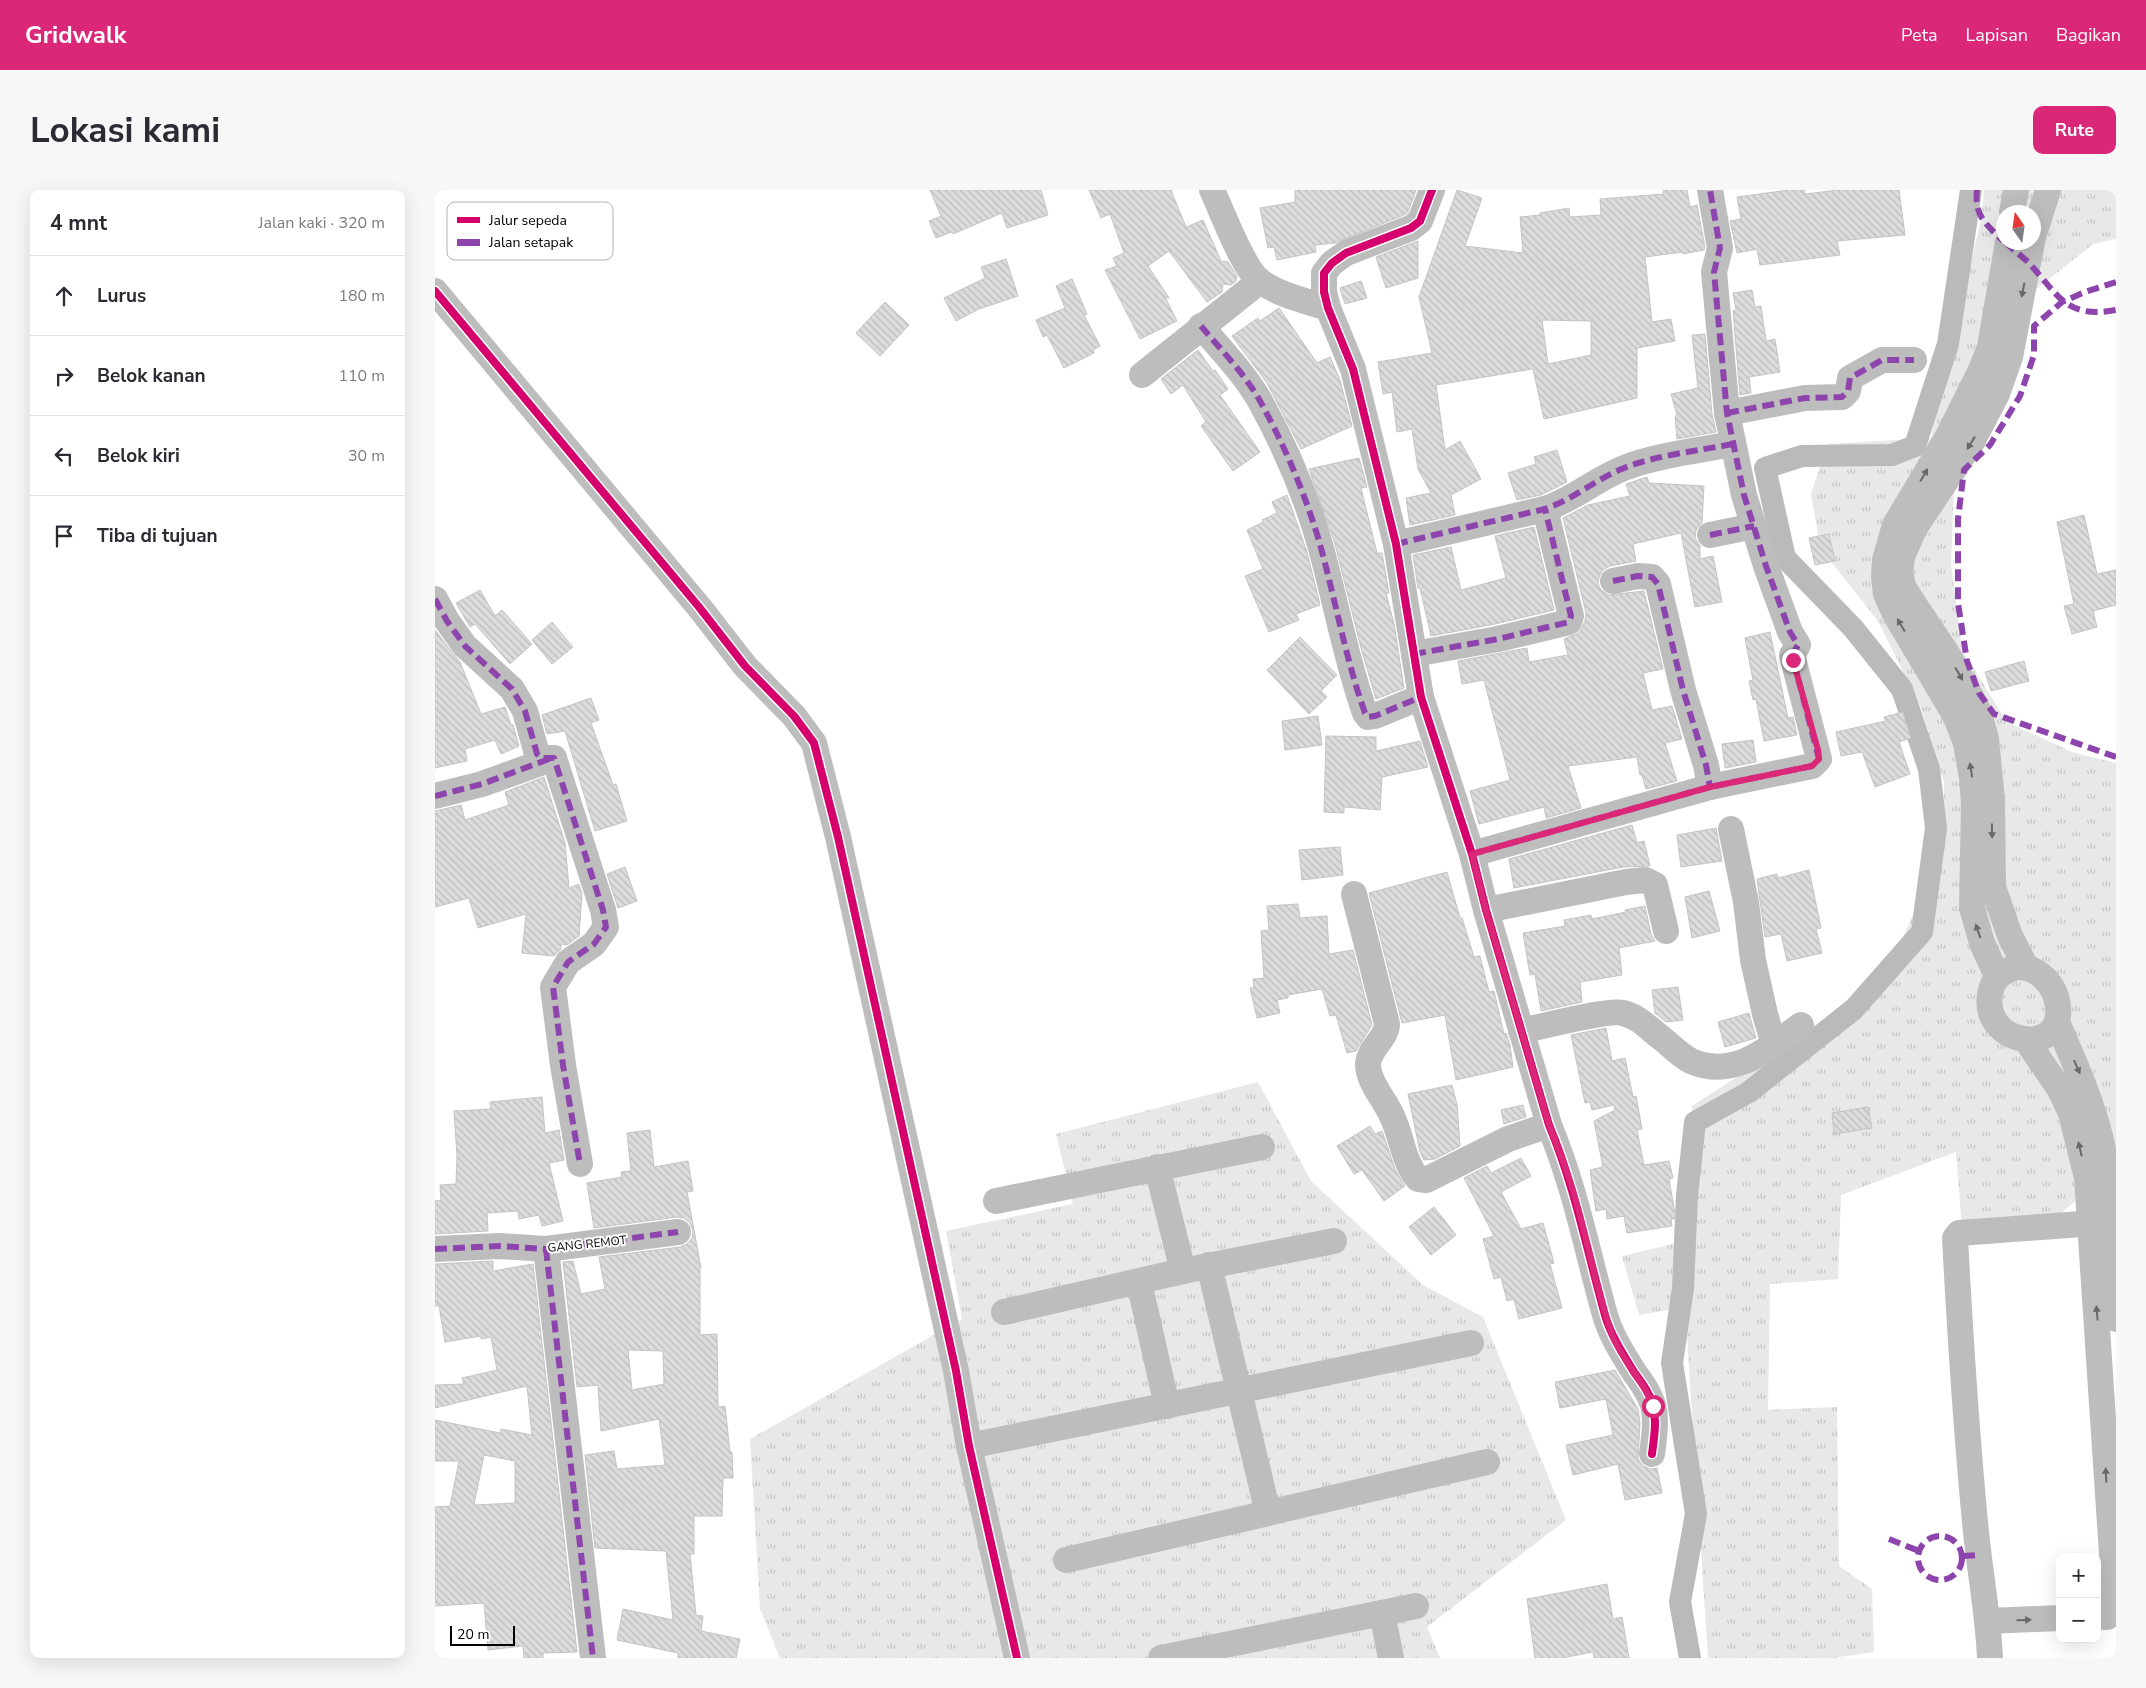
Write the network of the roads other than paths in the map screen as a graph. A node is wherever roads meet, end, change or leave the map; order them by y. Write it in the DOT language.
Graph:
graph roads {
  1 [pos="1212,190"];
  2 [pos="1432,190"];
  3 [pos="1710,190"];
  4 [pos="2016,190"];
  5 [pos="2048,190"];
  6 [pos="2014,205"];
  7 [pos="2041,212"];
  8 [pos="2007,250"];
  9 [pos="2030,250"];
  10 [pos="1260,281"];
  11 [pos="435,291"];
  12 [pos="1328,308"];
  13 [pos="1201,326"];
  14 [pos="1914,360"];
  15 [pos="1143,375"];
  16 [pos="1727,413"];
  17 [pos="1733,444"];
  18 [pos="1545,509"];
  19 [pos="1754,526"];
  20 [pos="1710,535"];
  21 [pos="1396,544"];
  22 [pos="1613,581"];
  23 [pos="435,599"];
  24 [pos="1928,647"];
  25 [pos="1414,654"];
  26 [pos="1421,697"];
  27 [pos="554,758"];
  28 [pos="1710,787"];
  29 [pos="435,796"];
  30 [pos="1731,829"];
  31 [pos="1472,854"];
  32 [pos="1354,894"];
  33 [pos="1486,910"];
  34 [pos="1666,931"];
  35 [pos="2026,967"];
  36 [pos="1997,976"];
  37 [pos="2057,1022"];
  38 [pos="1801,1025"];
  39 [pos="1521,1030"];
  40 [pos="2026,1040"];
  41 [pos="1774,1045"];
  42 [pos="1549,1125"];
  43 [pos="1261,1147"];
  44 [pos="580,1164"];
  45 [pos="1157,1167"];
  46 [pos="2096,1177"];
  47 [pos="997,1202"];
  48 [pos="2100,1224"];
  49 [pos="678,1232"];
  50 [pos="1334,1241"];
  51 [pos="435,1249"];
  52 [pos="546,1249"];
  53 [pos="1209,1266"];
  54 [pos="1183,1271"];
  55 [pos="1139,1282"];
  56 [pos="1004,1312"];
  57 [pos="2116,1319"];
  58 [pos="1471,1343"];
  59 [pos="1239,1391"];
  60 [pos="1167,1406"];
  61 [pos="2110,1444"];
  62 [pos="969,1446"];
  63 [pos="1652,1454"];
  64 [pos="1487,1462"];
  65 [pos="1268,1513"];
  66 [pos="1066,1560"];
  67 [pos="1416,1606"];
  68 [pos="2109,1612"];
  69 [pos="1382,1613"];
  70 [pos="2056,1618"];
  71 [pos="1988,1621"];
  72 [pos="593,1658"];
  73 [pos="1017,1658"];
  74 [pos="1161,1658"];
  75 [pos="1391,1658"];
  76 [pos="1990,1658"];
  1 -- 10 [label="street"];
  2 -- 12 [label="street"];
  3 -- 16 [label="street"];
  4 -- 6 [label="street"];
  5 -- 7 [label="street"];
  24 -- 8 [label="street, one-way"];
  9 -- 24 [label="street, one-way"];
  10 -- 12 [label="street"];
  10 -- 13 [label="street"];
  11 -- 62 [label="street"];
  12 -- 21 [label="street"];
  13 -- 15 [label="street"];
  13 -- 26 [label="street"];
  14 -- 16 [label="street"];
  16 -- 17 [label="street"];
  17 -- 18 [label="street"];
  17 -- 19 [label="street"];
  18 -- 21 [label="street"];
  18 -- 25 [label="street"];
  19 -- 20 [label="street"];
  19 -- 28 [label="street"];
  21 -- 25 [label="street"];
  22 -- 28 [label="street"];
  23 -- 27 [label="street"];
  24 -- 35 [label="street, one-way"];
  36 -- 24 [label="street, one-way"];
  25 -- 26 [label="street"];
  26 -- 31 [label="street"];
  27 -- 29 [label="street"];
  27 -- 44 [label="street"];
  28 -- 31 [label="street"];
  30 -- 41 [label="street"];
  31 -- 33 [label="street"];
  32 -- 42 [label="street"];
  33 -- 34 [label="street"];
  33 -- 39 [label="street"];
  35 -- 36 [label="street"];
  35 -- 37 [label="street"];
  36 -- 40 [label="street"];
  37 -- 40 [label="street"];
  37 -- 46 [label="street, one-way"];
  38 -- 41 [label="street"];
  39 -- 41 [label="street"];
  39 -- 42 [label="street"];
  46 -- 40 [label="street, one-way"];
  42 -- 63 [label="street"];
  43 -- 45 [label="street"];
  45 -- 47 [label="street"];
  45 -- 54 [label="street"];
  46 -- 48 [label="street"];
  48 -- 57 [label="street"];
  61 -- 48 [label="street, one-way"];
  48 -- 71 [label="street"];
  49 -- 52 [label="street, GANG REMOT"];
  50 -- 53 [label="street"];
  51 -- 52 [label="street, GANG REMOT"];
  52 -- 72 [label="street"];
  53 -- 54 [label="street"];
  53 -- 59 [label="street"];
  54 -- 55 [label="street"];
  55 -- 56 [label="street"];
  55 -- 60 [label="street"];
  58 -- 59 [label="street"];
  59 -- 60 [label="street"];
  59 -- 65 [label="street"];
  60 -- 62 [label="street"];
  68 -- 61 [label="street, one-way"];
  62 -- 73 [label="street"];
  64 -- 65 [label="street"];
  65 -- 66 [label="street"];
  67 -- 69 [label="street"];
  69 -- 74 [label="street"];
  69 -- 75 [label="street"];
  71 -- 70 [label="street, one-way"];
  71 -- 76 [label="street"];
}
